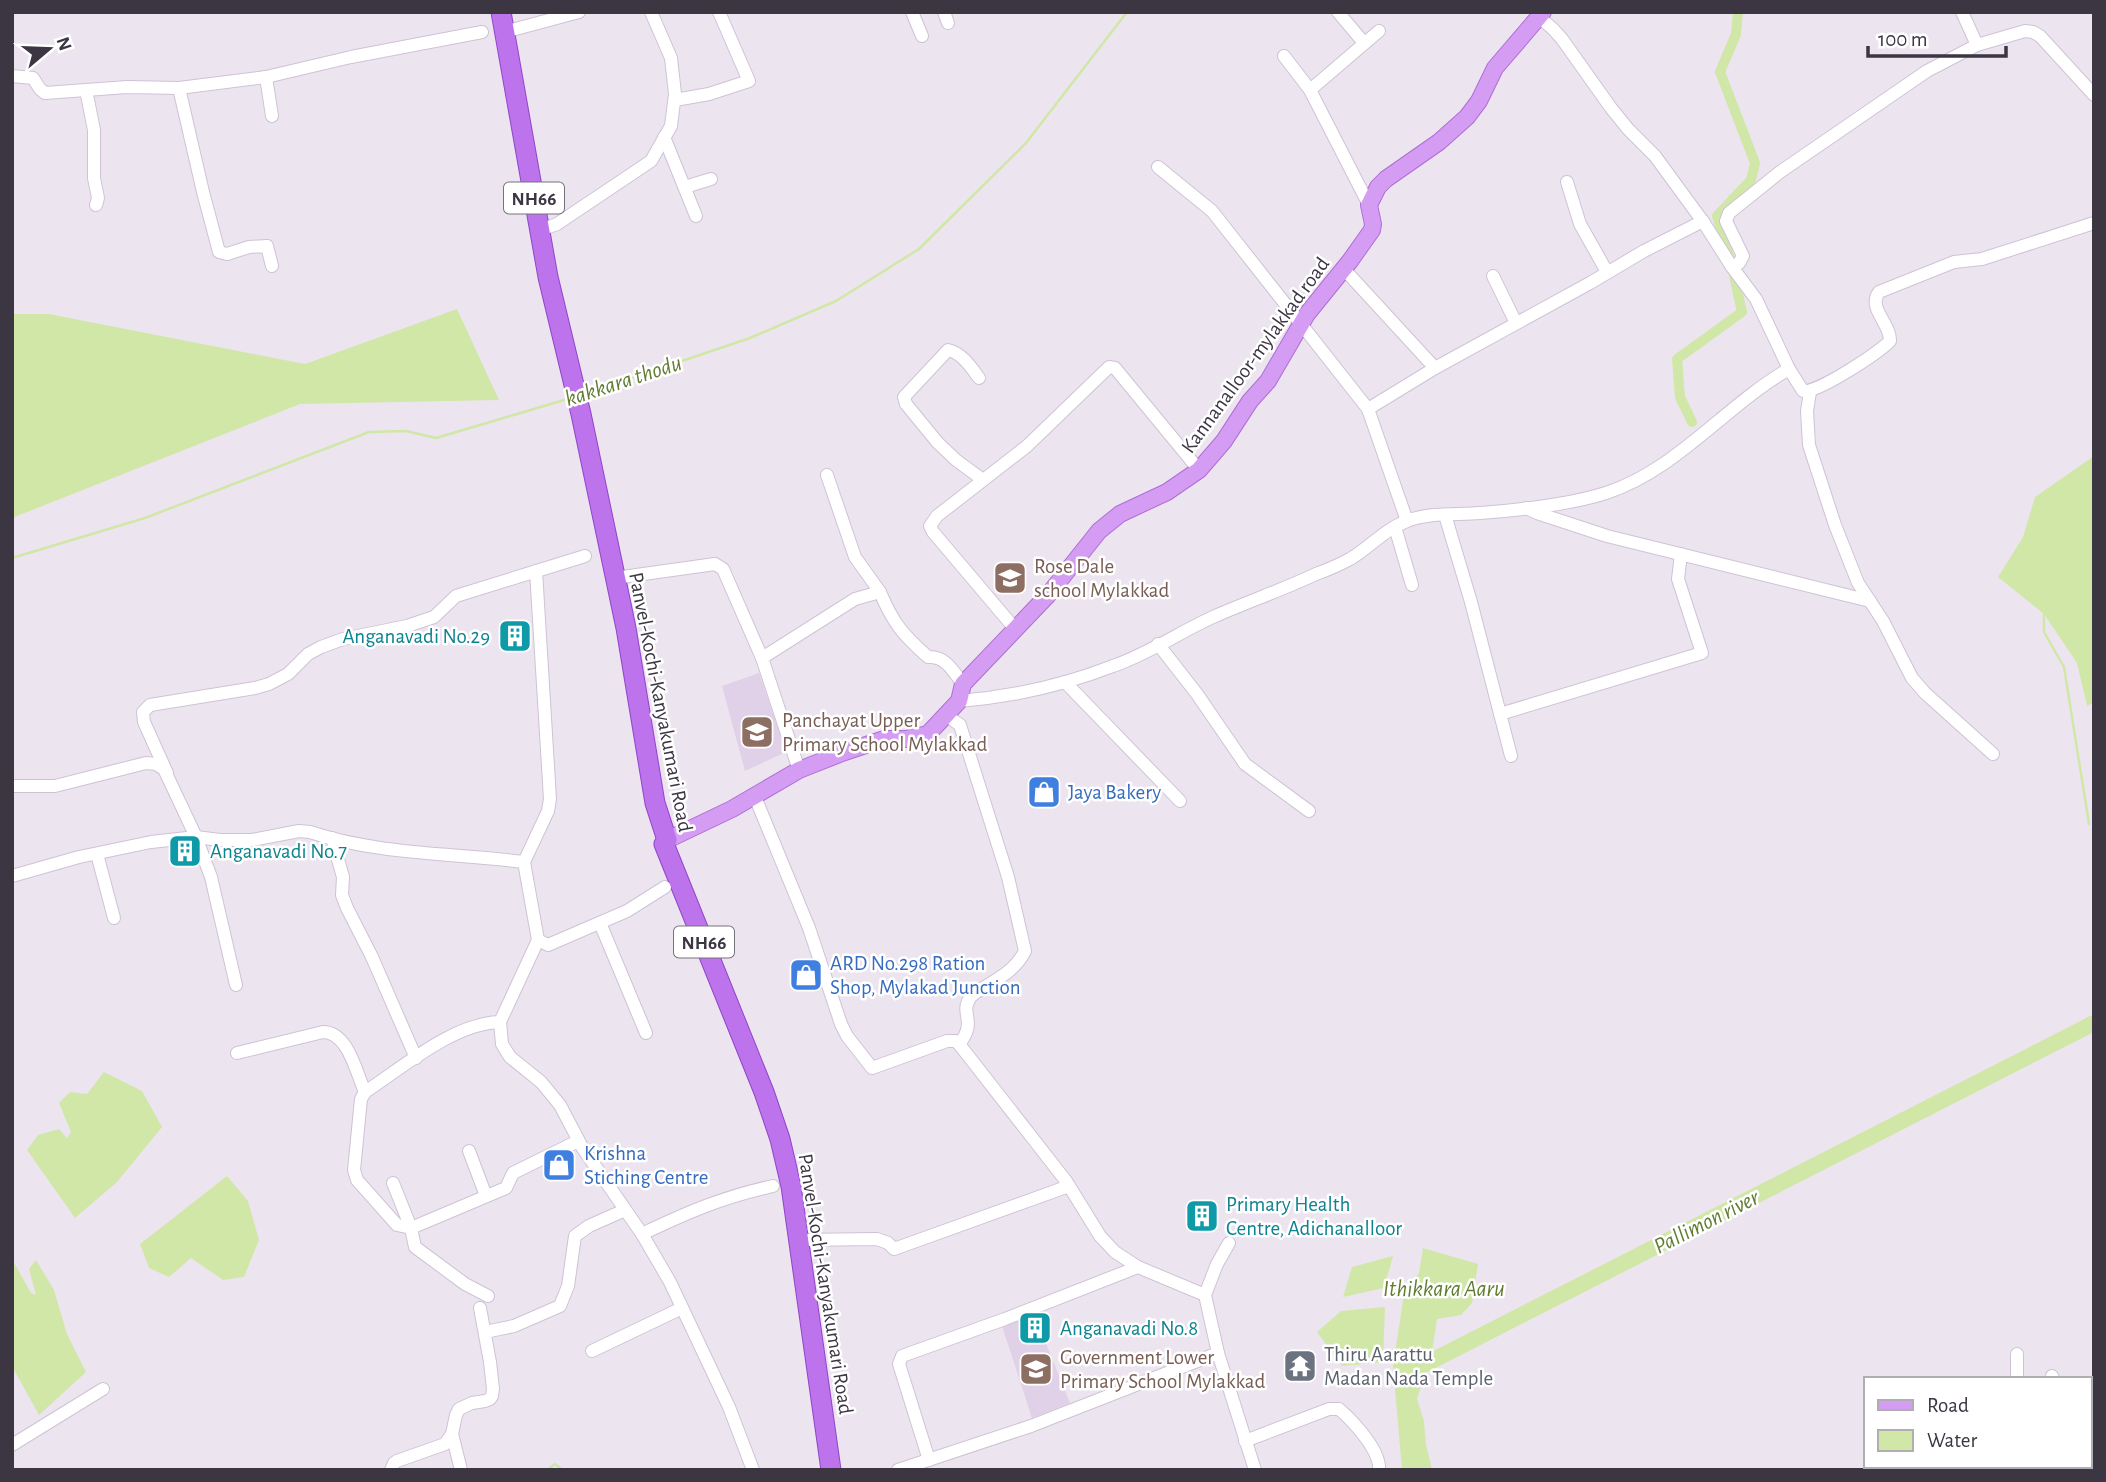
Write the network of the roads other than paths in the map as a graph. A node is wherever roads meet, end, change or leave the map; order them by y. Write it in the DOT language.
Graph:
graph roads {
  1 [pos="501,12"];
  2 [pos="579,12"];
  3 [pos="652,12"];
  4 [pos="719,12"];
  5 [pos="912,12"];
  6 [pos="1338,12"];
  7 [pos="1962,12"];
  8 [pos="1541,15"];
  9 [pos="1379,31"];
  10 [pos="482,32"];
  11 [pos="504,32"];
  12 [pos="922,36"];
  13 [pos="1364,43"];
  14 [pos="1977,46"];
  15 [pos="1284,56"];
  16 [pos="12,76"];
  17 [pos="266,77"];
  18 [pos="179,88"];
  19 [pos="86,90"];
  20 [pos="1310,90"];
  21 [pos="2094,95"];
  22 [pos="675,100"];
  23 [pos="272,116"];
  24 [pos="664,137"];
  25 [pos="1157,167"];
  26 [pos="710,179"];
  27 [pos="1567,182"];
  28 [pos="685,187"];
  29 [pos="96,205"];
  30 [pos="1369,205"];
  31 [pos="696,216"];
  32 [pos="1703,221"];
  33 [pos="2094,223"];
  34 [pos="540,230"];
  35 [pos="272,266"];
  36 [pos="1732,267"];
  37 [pos="1343,268"];
  38 [pos="1607,272"];
  39 [pos="1493,275"];
  40 [pos="1516,323"];
  41 [pos="1301,324"];
  42 [pos="1435,368"];
  43 [pos="1789,369"];
  44 [pos="979,378"];
  45 [pos="1810,392"];
  46 [pos="1368,409"];
  47 [pos="1199,470"];
  48 [pos="827,475"];
  49 [pos="983,480"];
  50 [pos="1526,508"];
  51 [pos="1446,515"];
  52 [pos="1401,524"];
  53 [pos="1681,554"];
  54 [pos="585,556"];
  55 [pos="536,571"];
  56 [pos="615,578"];
  57 [pos="1412,585"];
  58 [pos="880,592"];
  59 [pos="1870,601"];
  60 [pos="1016,630"];
  61 [pos="1158,644"];
  62 [pos="762,659"];
  63 [pos="1065,682"];
  64 [pos="963,684"];
  65 [pos="959,701"];
  66 [pos="1500,714"];
  67 [pos="946,715"];
  68 [pos="1993,754"];
  69 [pos="1511,756"];
  70 [pos="799,770"];
  71 [pos="167,773"];
  72 [pos="12,786"];
  73 [pos="755,797"];
  74 [pos="1180,801"];
  75 [pos="1309,811"];
  76 [pos="196,837"];
  77 [pos="332,838"];
  78 [pos="667,840"];
  79 [pos="97,854"];
  80 [pos="524,862"];
  81 [pos="12,876"];
  82 [pos="664,887"];
  83 [pos="114,918"];
  84 [pos="600,923"];
  85 [pos="538,940"];
  86 [pos="236,985"];
  87 [pos="500,1021"];
  88 [pos="646,1034"];
  89 [pos="959,1044"];
  90 [pos="237,1053"];
  91 [pos="416,1058"];
  92 [pos="365,1092"];
  93 [pos="578,1141"];
  94 [pos="468,1151"];
  95 [pos="393,1183"];
  96 [pos="1069,1185"];
  97 [pos="773,1186"];
  98 [pos="486,1196"];
  99 [pos="625,1210"];
  100 [pos="411,1228"];
  101 [pos="642,1234"];
  102 [pos="799,1240"];
  103 [pos="1229,1242"];
  104 [pos="1138,1267"];
  105 [pos="1205,1295"];
  106 [pos="488,1296"];
  107 [pos="480,1308"];
  108 [pos="682,1308"];
  109 [pos="485,1332"];
  110 [pos="593,1350"];
  111 [pos="1218,1353"];
  112 [pos="2017,1353"];
  113 [pos="2017,1377"];
  114 [pos="103,1389"];
  115 [pos="452,1434"];
  116 [pos="1245,1441"];
  117 [pos="12,1445"];
  118 [pos="929,1460"];
  119 [pos="391,1470"];
  120 [pos="461,1470"];
  121 [pos="753,1470"];
  122 [pos="831,1470"];
  123 [pos="898,1470"];
  124 [pos="1255,1470"];
  125 [pos="1379,1470"];
  1 -- 11 [label="highway, Panvel-Kochi-Kanyakumari Road / NH66"];
  2 -- 11 [label="street"];
  3 -- 22 [label="street"];
  4 -- 22 [label="street"];
  5 -- 12 [label="street"];
  6 -- 13 [label="street"];
  7 -- 14 [label="street"];
  8 -- 30 [label="main road"];
  8 -- 32 [label="street"];
  9 -- 13 [label="street"];
  10 -- 17 [label="street"];
  11 -- 34 [label="highway, Panvel-Kochi-Kanyakumari Road / NH66"];
  13 -- 20 [label="street"];
  14 -- 21 [label="street"];
  14 -- 36 [label="street"];
  15 -- 20 [label="street"];
  16 -- 19 [label="street"];
  17 -- 18 [label="street"];
  17 -- 23 [label="street"];
  18 -- 19 [label="street"];
  18 -- 35 [label="street"];
  19 -- 29 [label="street"];
  20 -- 30 [label="street"];
  22 -- 24 [label="street"];
  24 -- 28 [label="street"];
  24 -- 34 [label="street"];
  25 -- 41 [label="street"];
  26 -- 28 [label="street"];
  27 -- 38 [label="street"];
  28 -- 31 [label="street"];
  30 -- 37 [label="main road, Kannanalloor-mylakkad road"];
  32 -- 36 [label="street"];
  32 -- 38 [label="street"];
  33 -- 45 [label="street"];
  34 -- 56 [label="highway, Panvel-Kochi-Kanyakumari Road / NH66"];
  36 -- 43 [label="street"];
  37 -- 41 [label="main road, Kannanalloor-mylakkad road"];
  37 -- 42 [label="street"];
  38 -- 40 [label="street"];
  39 -- 40 [label="street"];
  40 -- 42 [label="street"];
  41 -- 46 [label="street"];
  41 -- 47 [label="main road, Kannanalloor-mylakkad road"];
  42 -- 46 [label="street"];
  43 -- 45 [label="street"];
  43 -- 50 [label="street"];
  44 -- 49 [label="street"];
  45 -- 59 [label="street"];
  46 -- 52 [label="street"];
  47 -- 49 [label="street"];
  47 -- 60 [label="main road, Kannanalloor-mylakkad road"];
  48 -- 58 [label="street"];
  49 -- 60 [label="street"];
  50 -- 51 [label="street"];
  50 -- 53 [label="street"];
  51 -- 52 [label="street"];
  51 -- 66 [label="street"];
  52 -- 57 [label="street"];
  52 -- 61 [label="street"];
  53 -- 59 [label="street"];
  53 -- 66 [label="street"];
  54 -- 55 [label="street"];
  55 -- 71 [label="street"];
  55 -- 80 [label="street"];
  56 -- 62 [label="street"];
  56 -- 78 [label="highway, Panvel-Kochi-Kanyakumari Road / NH66"];
  58 -- 62 [label="street"];
  58 -- 64 [label="street"];
  59 -- 68 [label="street"];
  60 -- 64 [label="main road, Kannanalloor-mylakkad road"];
  61 -- 63 [label="street"];
  61 -- 75 [label="street"];
  62 -- 70 [label="street"];
  63 -- 65 [label="street"];
  63 -- 74 [label="street"];
  64 -- 65 [label="main road"];
  65 -- 67 [label="main road"];
  66 -- 69 [label="street"];
  67 -- 70 [label="main road"];
  67 -- 89 [label="street"];
  70 -- 73 [label="main road"];
  71 -- 72 [label="street"];
  71 -- 76 [label="street"];
  73 -- 78 [label="main road"];
  73 -- 89 [label="street"];
  76 -- 77 [label="street"];
  76 -- 79 [label="street"];
  76 -- 86 [label="street"];
  77 -- 80 [label="street"];
  77 -- 91 [label="street"];
  78 -- 102 [label="highway, Panvel-Kochi-Kanyakumari Road / NH66"];
  79 -- 81 [label="street"];
  79 -- 83 [label="street"];
  80 -- 85 [label="street"];
  82 -- 84 [label="street"];
  84 -- 85 [label="street"];
  84 -- 88 [label="street"];
  85 -- 87 [label="street"];
  87 -- 91 [label="street"];
  87 -- 93 [label="street"];
  89 -- 96 [label="street"];
  90 -- 92 [label="street"];
  91 -- 92 [label="street"];
  92 -- 100 [label="street"];
  93 -- 98 [label="street"];
  93 -- 99 [label="street"];
  94 -- 98 [label="street"];
  95 -- 100 [label="street"];
  96 -- 102 [label="street"];
  96 -- 104 [label="street"];
  97 -- 101 [label="street"];
  98 -- 100 [label="street"];
  99 -- 101 [label="street"];
  99 -- 109 [label="street"];
  100 -- 106 [label="street"];
  101 -- 108 [label="street"];
  102 -- 122 [label="highway, Panvel-Kochi-Kanyakumari Road / NH66"];
  103 -- 105 [label="street"];
  104 -- 105 [label="street"];
  104 -- 118 [label="street"];
  105 -- 111 [label="street"];
  107 -- 109 [label="street"];
  108 -- 110 [label="street"];
  108 -- 121 [label="street"];
  109 -- 115 [label="street"];
  111 -- 116 [label="street"];
  111 -- 118 [label="street"];
  112 -- 113 [label="street"];
  114 -- 117 [label="street"];
  115 -- 119 [label="street"];
  115 -- 120 [label="street"];
  116 -- 124 [label="street"];
  116 -- 125 [label="street"];
  118 -- 123 [label="street"];
}
